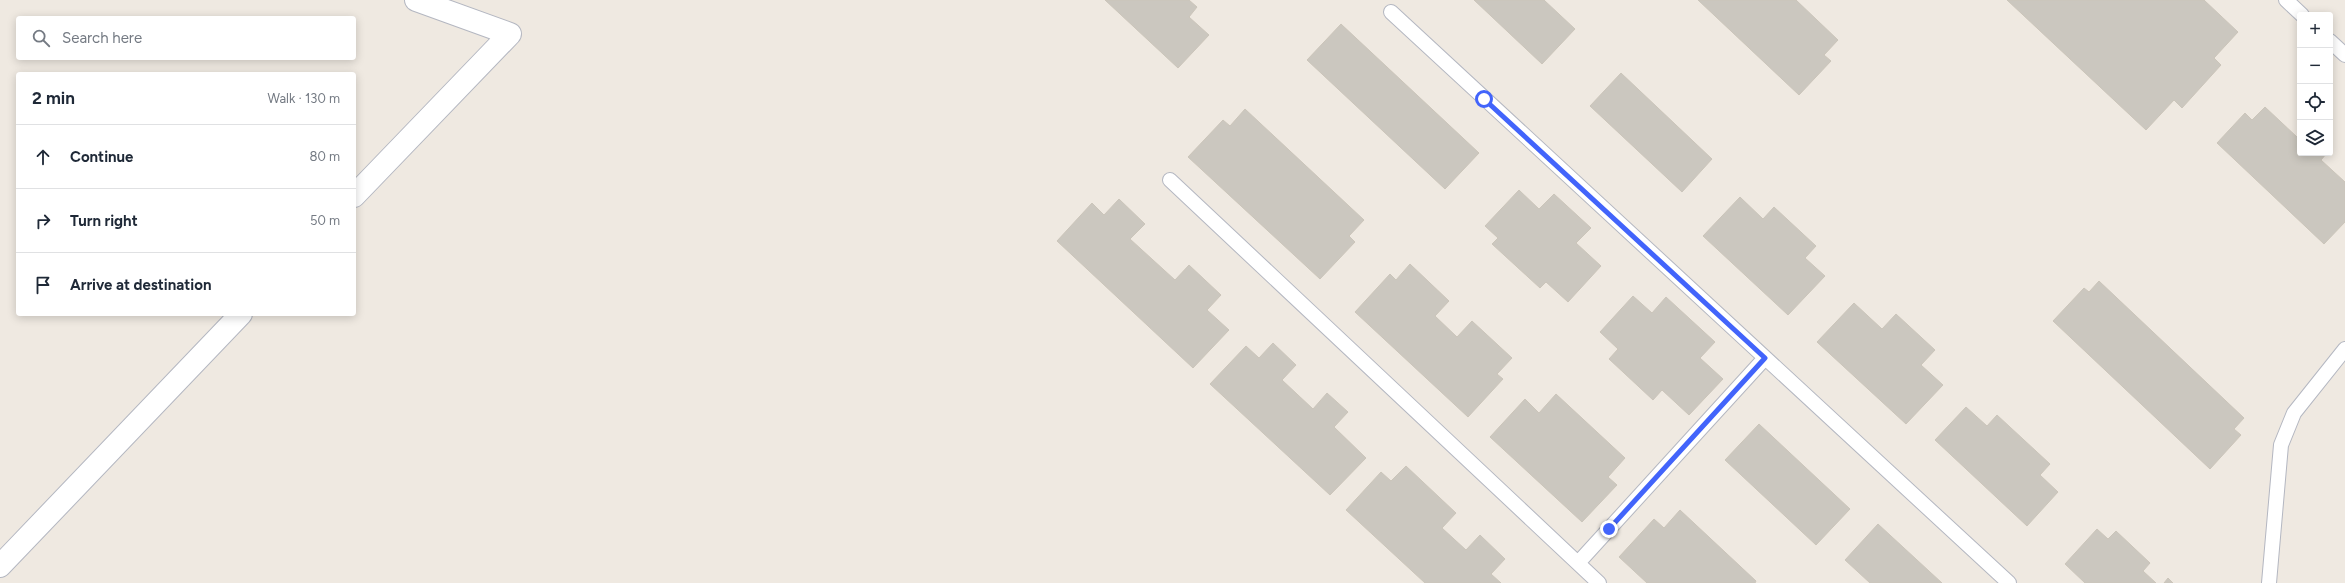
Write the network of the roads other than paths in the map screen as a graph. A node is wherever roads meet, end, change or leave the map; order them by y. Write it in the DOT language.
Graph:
graph roads {
  1 [pos="2286,0"];
  2 [pos="424,2"];
  3 [pos="1391,12"];
  4 [pos="2299,12"];
  5 [pos="2333,44"];
  6 [pos="2345,55"];
  7 [pos="1170,180"];
  8 [pos="356,194"];
  9 [pos="240,316"];
  10 [pos="2345,349"];
  11 [pos="1765,358"];
  12 [pos="1578,564"];
  13 [pos="0,566"];
  14 [pos="1599,583"];
  15 [pos="2009,583"];
  16 [pos="2269,583"];
  1 -- 4 [label="lane"];
  2 -- 8 [label="street"];
  3 -- 11 [label="lane"];
  5 -- 6 [label="lane"];
  7 -- 12 [label="lane"];
  9 -- 13 [label="street"];
  10 -- 16 [label="lane"];
  11 -- 12 [label="lane"];
  11 -- 15 [label="lane"];
  12 -- 14 [label="lane"];
}
